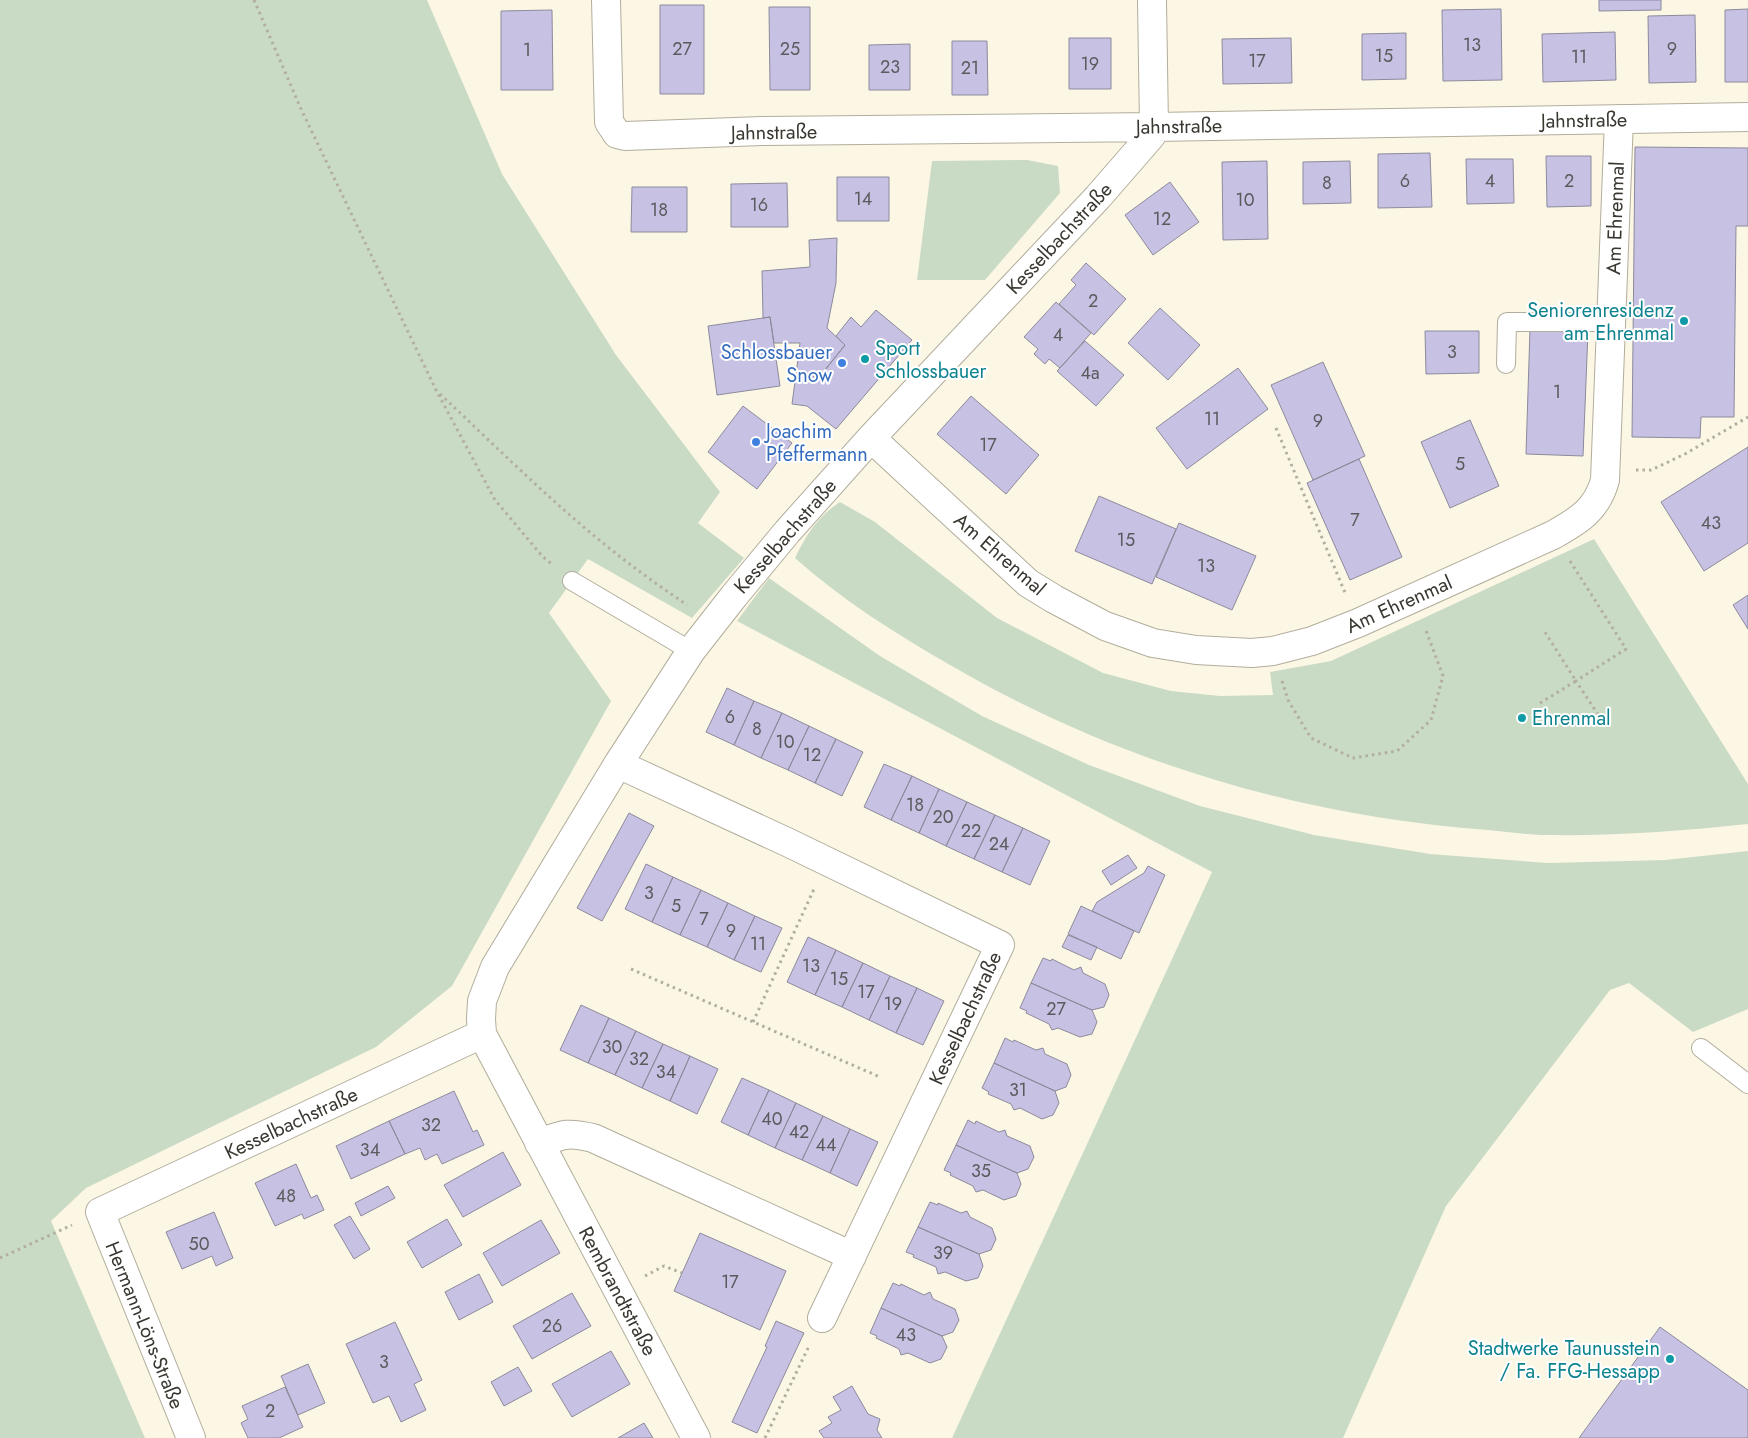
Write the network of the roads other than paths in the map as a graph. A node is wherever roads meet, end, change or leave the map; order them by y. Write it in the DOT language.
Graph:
graph roads {
  1 [pos="606,0"];
  2 [pos="1152,0"];
  3 [pos="1748,117"];
  4 [pos="1619,119"];
  5 [pos="1154,127"];
  6 [pos="1611,322"];
  7 [pos="1506,364"];
  8 [pos="870,438"];
  9 [pos="572,581"];
  10 [pos="691,651"];
  11 [pos="618,764"];
  12 [pos="482,1034"];
  13 [pos="1701,1048"];
  14 [pos="1748,1084"];
  15 [pos="539,1143"];
  16 [pos="100,1212"];
  17 [pos="852,1256"];
  18 [pos="822,1318"];
  19 [pos="191,1438"];
  20 [pos="696,1438"];
  1 -- 5 [label="street, Jahnstraße"];
  2 -- 5 [label="street"];
  3 -- 4 [label="street, Jahnstraße"];
  4 -- 5 [label="street, Jahnstraße"];
  4 -- 6 [label="street, Am Ehrenmal"];
  5 -- 8 [label="street, Kesselbachstraße"];
  6 -- 7 [label="lane"];
  6 -- 8 [label="street, Am Ehrenmal"];
  8 -- 10 [label="street, Kesselbachstraße"];
  9 -- 10 [label="lane"];
  10 -- 11 [label="street, Kesselbachstraße"];
  11 -- 12 [label="street, Kesselbachstraße"];
  11 -- 17 [label="street, Kesselbachstraße"];
  12 -- 15 [label="street, Kesselbachstraße"];
  12 -- 16 [label="street, Kesselbachstraße"];
  13 -- 14 [label="lane"];
  15 -- 17 [label="street"];
  15 -- 20 [label="street, Rembrandtstraße"];
  16 -- 19 [label="street, Hermann-Löns-Straße"];
  17 -- 18 [label="street, Kesselbachstraße"];
}
